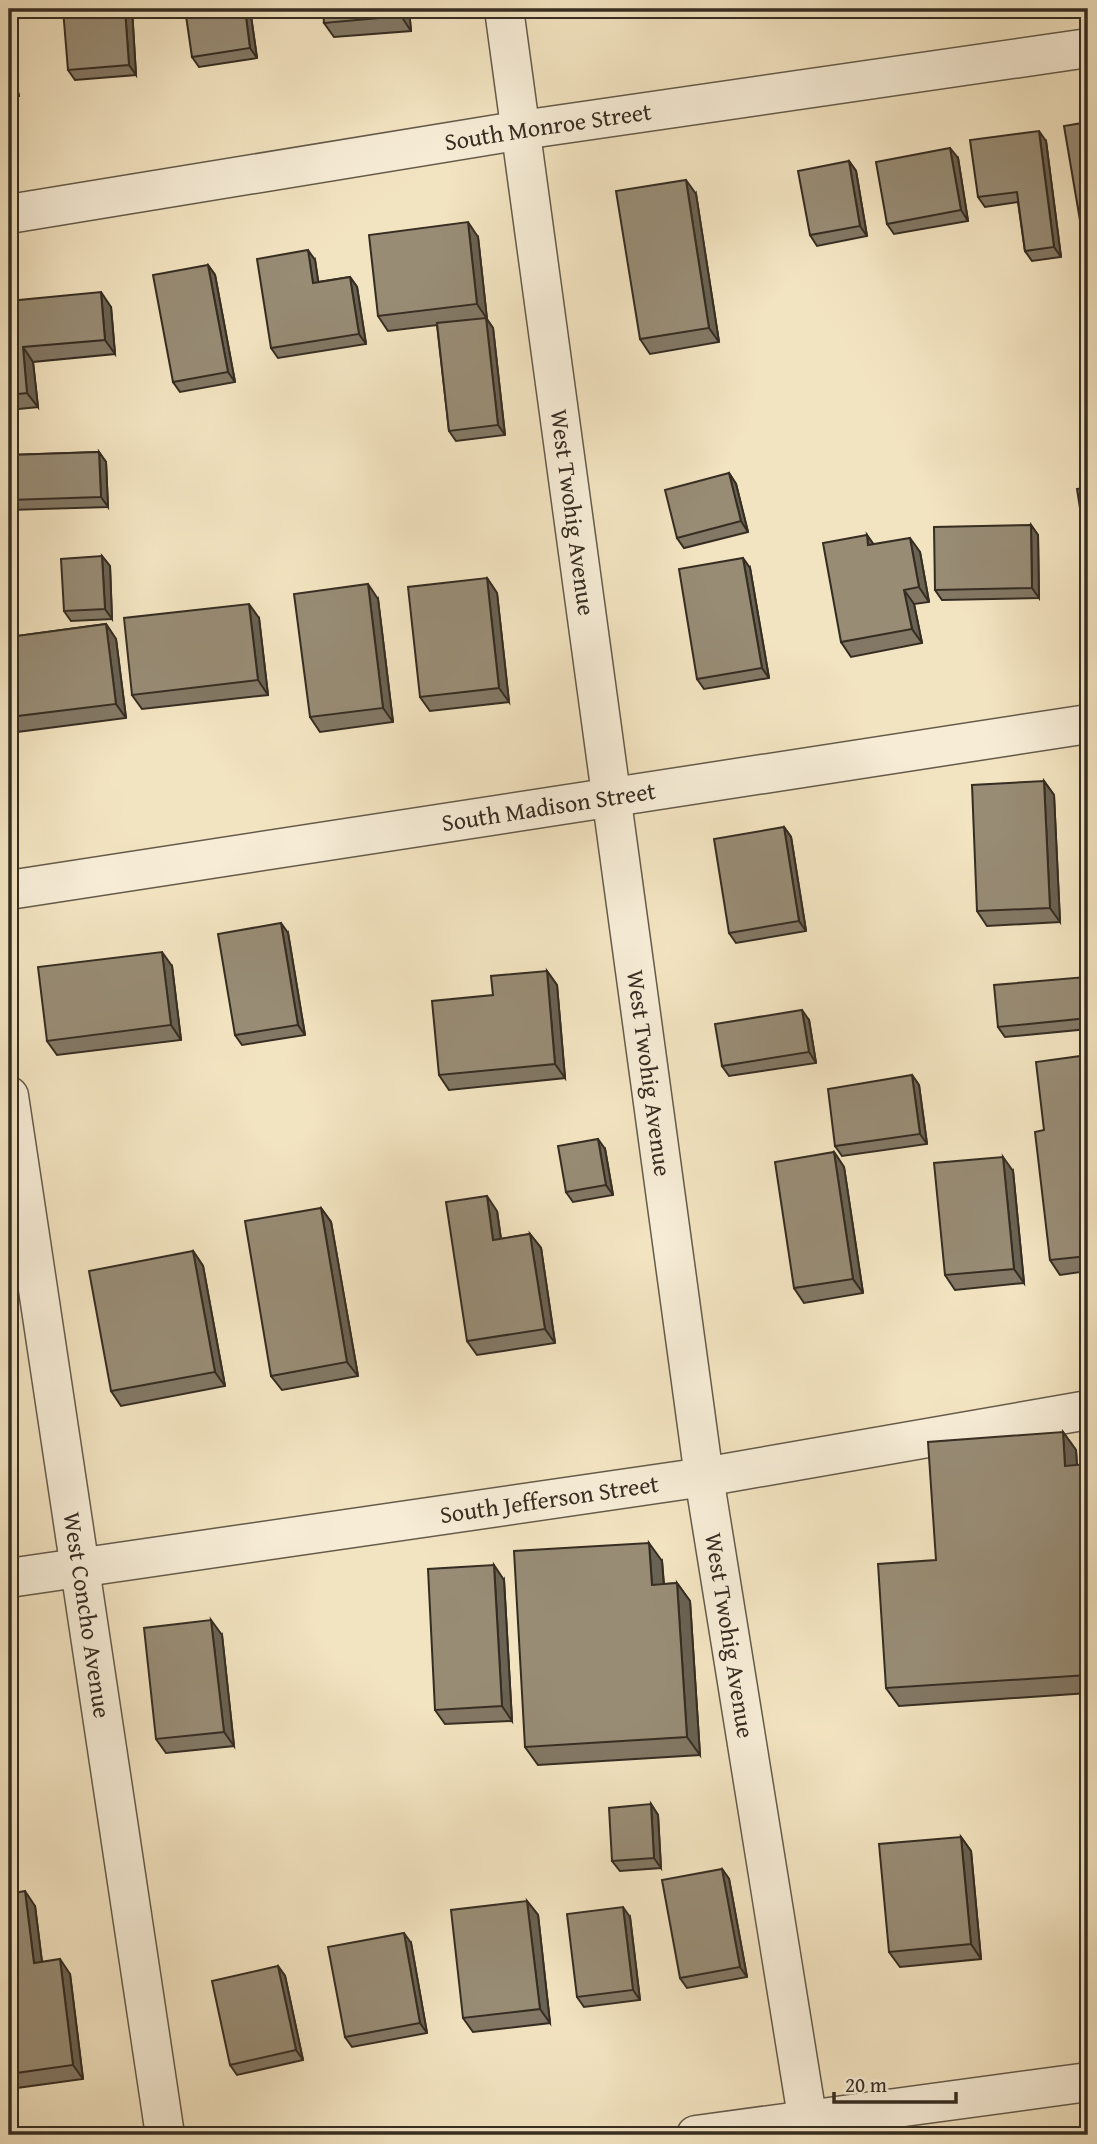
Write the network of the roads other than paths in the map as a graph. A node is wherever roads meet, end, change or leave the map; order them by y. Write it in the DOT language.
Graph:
graph roads {
  1 [pos="505,9"];
  2 [pos="1088,48"];
  3 [pos="522,130"];
  4 [pos="9,214"];
  5 [pos="1088,724"];
  6 [pos="612,795"];
  7 [pos="9,890"];
  8 [pos="9,1096"];
  9 [pos="1088,1410"];
  10 [pos="704,1477"];
  11 [pos="80,1567"];
  12 [pos="9,1578"];
  13 [pos="1088,2082"];
  14 [pos="808,2127"];
  15 [pos="165,2135"];
  16 [pos="696,2135"];
  1 -- 3 [label="street, West Twohig Avenue"];
  2 -- 3 [label="street, South Monroe Street"];
  3 -- 4 [label="street, South Monroe Street"];
  3 -- 6 [label="street, West Twohig Avenue"];
  5 -- 6 [label="street, South Madison Street"];
  6 -- 7 [label="street, South Madison Street"];
  6 -- 10 [label="street, West Twohig Avenue"];
  8 -- 11 [label="street, West Concho Avenue"];
  9 -- 10 [label="street, South Jefferson Street"];
  10 -- 11 [label="street, South Jefferson Street"];
  10 -- 14 [label="street, West Twohig Avenue"];
  11 -- 12 [label="street, South Jefferson Street"];
  11 -- 15 [label="street, West Concho Avenue"];
  13 -- 14 [label="street"];
  14 -- 16 [label="street"];
}
